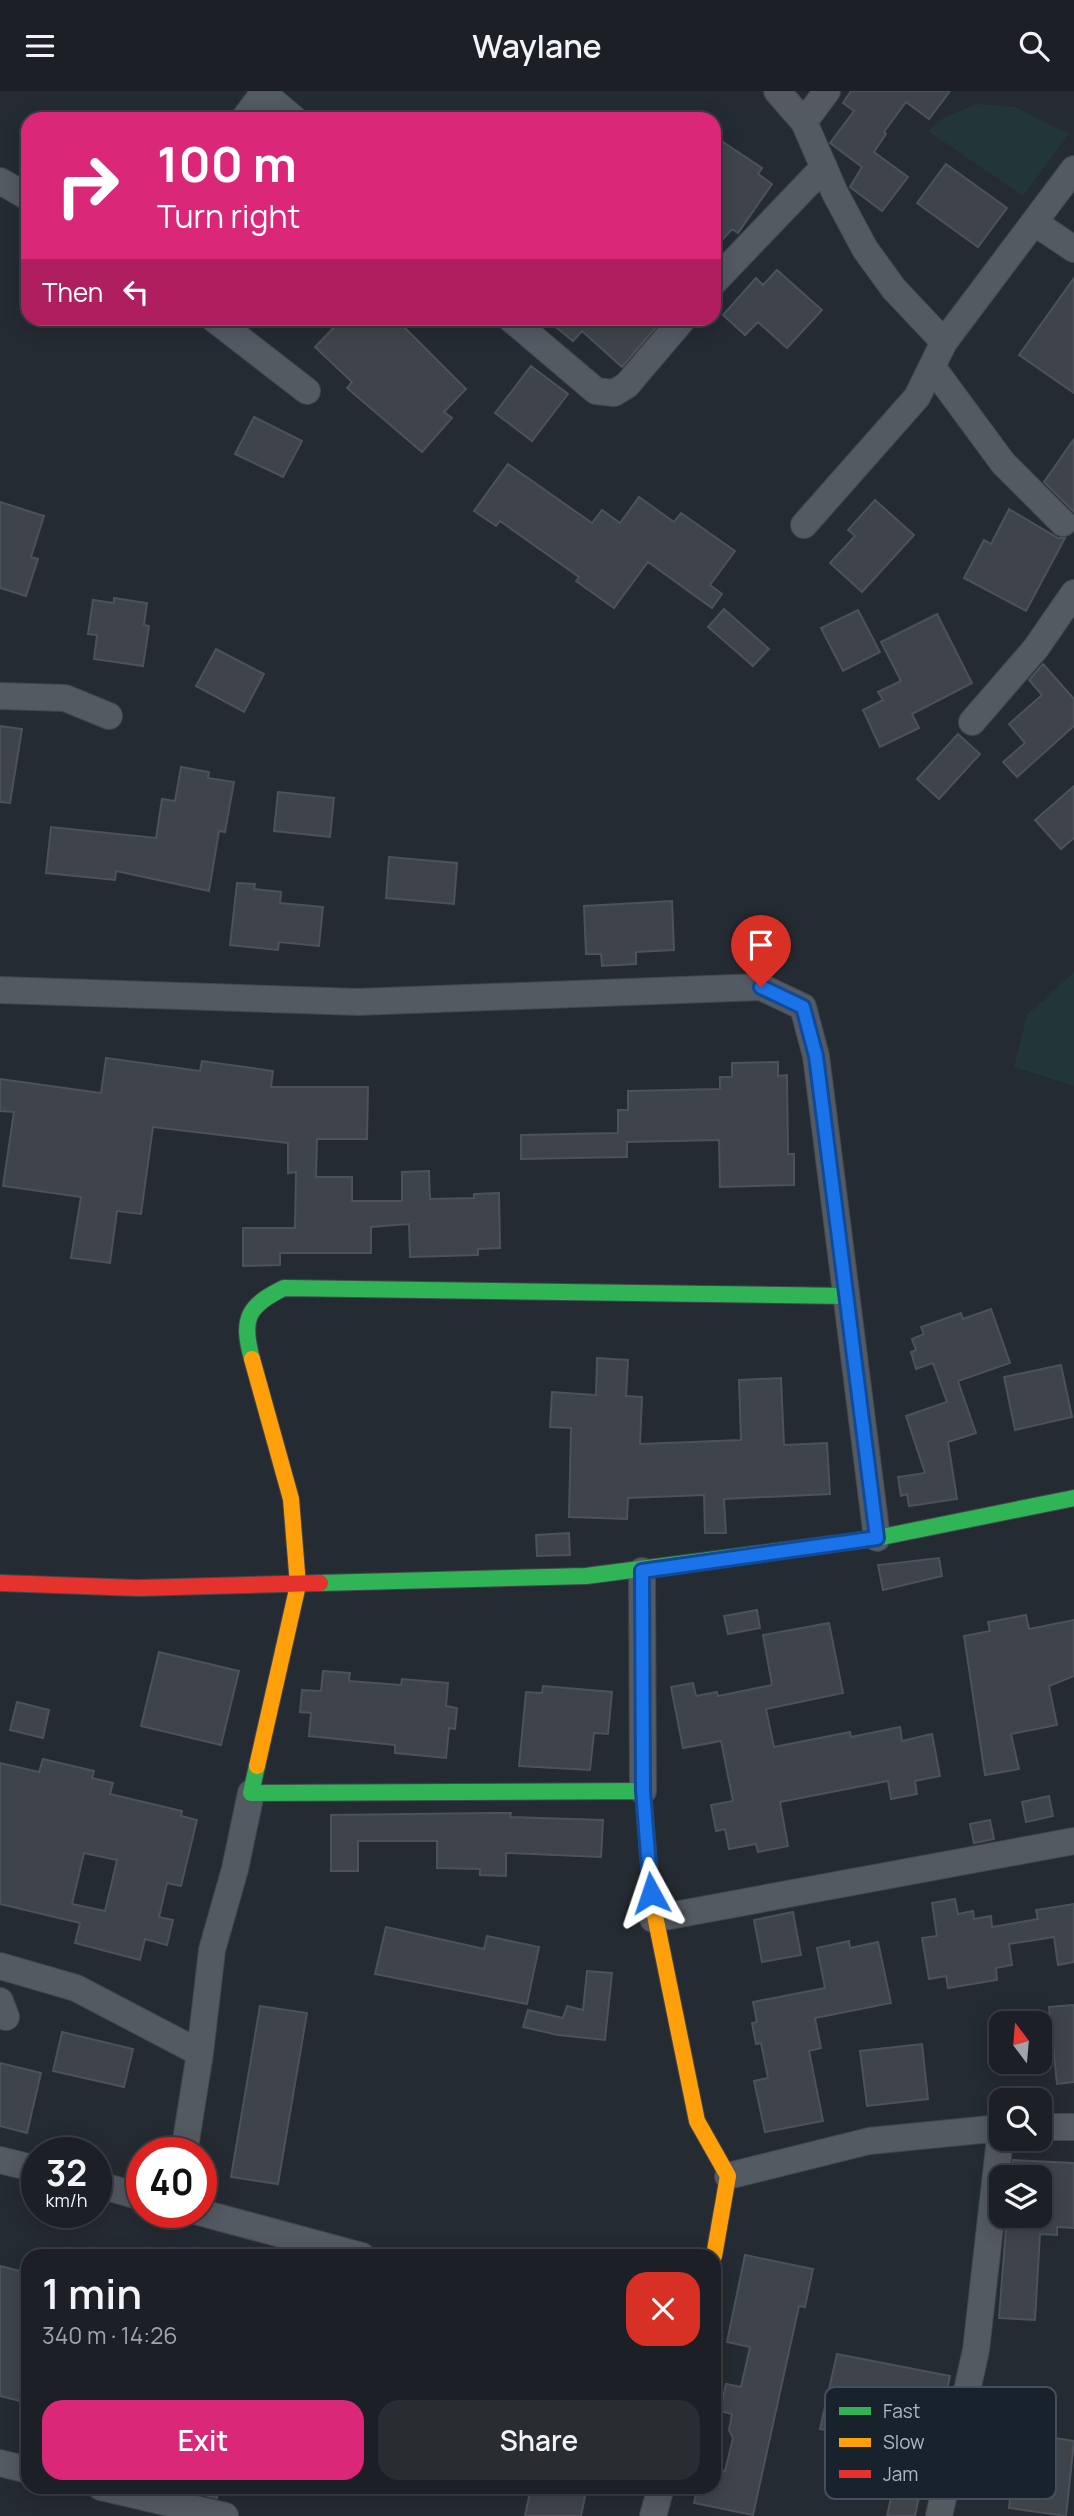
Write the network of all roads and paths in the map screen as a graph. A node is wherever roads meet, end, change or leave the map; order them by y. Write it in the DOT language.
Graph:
graph roads {
  1 [pos="777,91"];
  2 [pos="827,91"];
  3 [pos="263,92"];
  4 [pos="249,112"];
  5 [pos="286,112"];
  6 [pos="804,122"];
  7 [pos="824,167"];
  8 [pos="1074,169"];
  9 [pos="0,181"];
  10 [pos="21,193"];
  11 [pos="1035,223"];
  12 [pos="1074,249"];
  13 [pos="721,275"];
  14 [pos="223,326"];
  15 [pos="519,326"];
  16 [pos="677,326"];
  17 [pos="944,342"];
  18 [pos="933,367"];
  19 [pos="307,391"];
  20 [pos="1063,523"];
  21 [pos="804,525"];
  22 [pos="1074,593"];
  23 [pos="0,696"];
  24 [pos="109,716"];
  25 [pos="972,722"];
  26 [pos="0,990"];
  27 [pos="846,1296"];
  28 [pos="1074,1497"];
  29 [pos="877,1538"];
  30 [pos="642,1571"];
  31 [pos="0,1583"];
  32 [pos="298,1585"];
  33 [pos="643,1791"];
  34 [pos="251,1793"];
  35 [pos="1074,1841"];
  36 [pos="653,1919"];
  37 [pos="0,1966"];
  38 [pos="200,2053"];
  39 [pos="1052,2127"];
  40 [pos="1074,2127"];
  41 [pos="989,2130"];
  42 [pos="187,2137"];
  43 [pos="999,2151"];
  44 [pos="0,2160"];
  45 [pos="21,2165"];
  46 [pos="727,2176"];
  47 [pos="217,2217"];
  48 [pos="336,2249"];
  49 [pos="715,2249"];
  50 [pos="968,2387"];
  51 [pos="0,2463"];
  52 [pos="21,2468"];
  53 [pos="131,2494"];
  54 [pos="659,2494"];
  55 [pos="225,2516"];
  56 [pos="653,2516"];
  1 -- 6 [label="street"];
  2 -- 6 [label="street"];
  3 -- 4 [label="street"];
  3 -- 5 [label="street"];
  6 -- 7 [label="street"];
  7 -- 13 [label="street"];
  7 -- 17 [label="street"];
  8 -- 11 [label="street"];
  9 -- 10 [label="street"];
  11 -- 12 [label="street"];
  11 -- 17 [label="street"];
  14 -- 19 [label="street"];
  15 -- 16 [label="street"];
  17 -- 18 [label="street"];
  18 -- 20 [label="street"];
  18 -- 21 [label="street"];
  22 -- 25 [label="street"];
  23 -- 24 [label="street"];
  26 -- 27 [label="street"];
  27 -- 29 [label="street"];
  27 -- 32 [label="street"];
  28 -- 29 [label="street"];
  29 -- 30 [label="street"];
  30 -- 32 [label="street"];
  30 -- 33 [label="street"];
  31 -- 32 [label="street"];
  32 -- 34 [label="street"];
  33 -- 34 [label="street"];
  33 -- 36 [label="street"];
  34 -- 38 [label="street"];
  35 -- 36 [label="street"];
  36 -- 46 [label="street"];
  37 -- 38 [label="street"];
  38 -- 42 [label="street"];
  39 -- 40 [label="street"];
  41 -- 46 [label="street"];
  43 -- 50 [label="street"];
  44 -- 45 [label="street"];
  46 -- 49 [label="street"];
  47 -- 48 [label="street"];
  51 -- 52 [label="street"];
  53 -- 55 [label="street"];
  54 -- 56 [label="street"];
}
